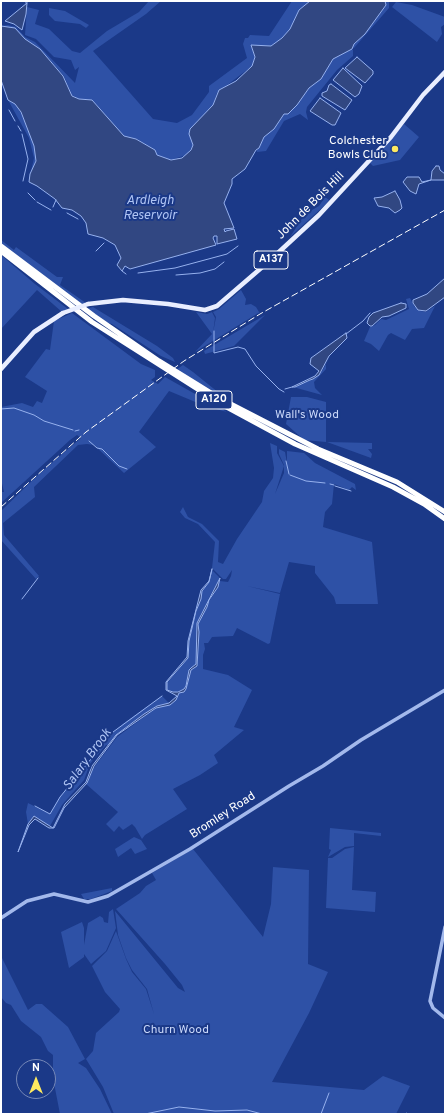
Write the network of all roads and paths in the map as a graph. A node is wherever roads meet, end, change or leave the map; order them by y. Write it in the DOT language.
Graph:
graph roads {
  1 [pos="445,72"];
  2 [pos="1,246"];
  3 [pos="1,251"];
  4 [pos="1,369"];
  5 [pos="445,512"];
  6 [pos="445,519"];
  7 [pos="445,690"];
  8 [pos="1,918"];
  9 [pos="445,927"];
  10 [pos="445,1018"];
  1 -- 4 [label="main road, John de Bois Hill / A137, bridge"];
  2 -- 5 [label="highway, A120"];
  3 -- 6 [label="highway, A120"];
  7 -- 8 [label="street, Bromley Road"];
  9 -- 10 [label="street"];
}
